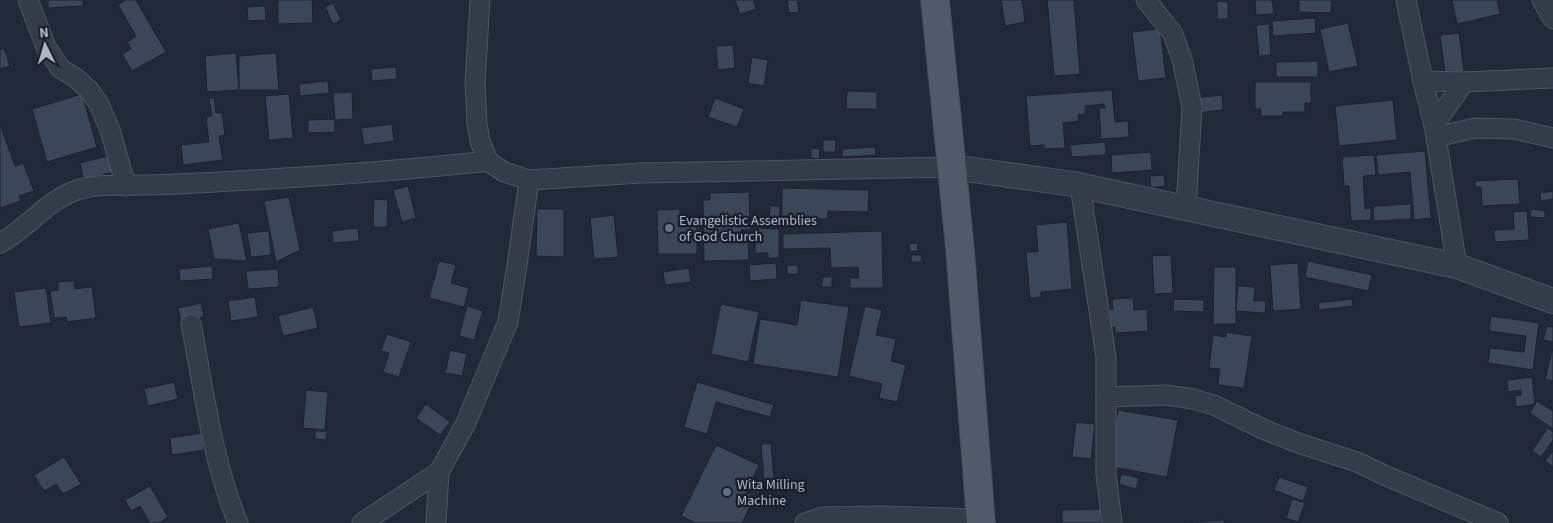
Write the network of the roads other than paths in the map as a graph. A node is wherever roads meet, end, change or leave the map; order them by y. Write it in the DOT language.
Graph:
graph roads {
  1 [pos="28,0"];
  2 [pos="480,0"];
  3 [pos="935,0"];
  4 [pos="1146,0"];
  5 [pos="1406,0"];
  6 [pos="1542,0"];
  7 [pos="1553,19"];
  8 [pos="1553,78"];
  9 [pos="1423,81"];
  10 [pos="1464,82"];
  11 [pos="1435,131"];
  12 [pos="1553,138"];
  13 [pos="488,161"];
  14 [pos="952,167"];
  15 [pos="529,180"];
  16 [pos="126,186"];
  17 [pos="1080,186"];
  18 [pos="1186,208"];
  19 [pos="0,243"];
  20 [pos="1457,266"];
  21 [pos="1553,301"];
  22 [pos="191,324"];
  23 [pos="1106,396"];
  24 [pos="439,472"];
  25 [pos="980,521"];
  26 [pos="238,523"];
  27 [pos="362,523"];
  28 [pos="436,523"];
  29 [pos="805,523"];
  30 [pos="1112,523"];
  31 [pos="1498,523"];
  1 -- 16 [label="street"];
  2 -- 13 [label="street"];
  3 -- 14 [label="main road"];
  4 -- 18 [label="street"];
  5 -- 9 [label="street"];
  6 -- 7 [label="street"];
  8 -- 10 [label="street"];
  9 -- 10 [label="street"];
  9 -- 11 [label="street"];
  10 -- 11 [label="street"];
  11 -- 12 [label="street"];
  11 -- 20 [label="street"];
  13 -- 15 [label="street"];
  13 -- 16 [label="street"];
  14 -- 15 [label="street"];
  14 -- 17 [label="street"];
  14 -- 25 [label="main road"];
  15 -- 24 [label="street"];
  16 -- 19 [label="street"];
  17 -- 18 [label="street"];
  17 -- 23 [label="street"];
  18 -- 20 [label="street"];
  20 -- 21 [label="street"];
  22 -- 26 [label="street"];
  23 -- 30 [label="street"];
  23 -- 31 [label="street"];
  24 -- 27 [label="street"];
  24 -- 28 [label="street"];
  25 -- 29 [label="street"];
}
